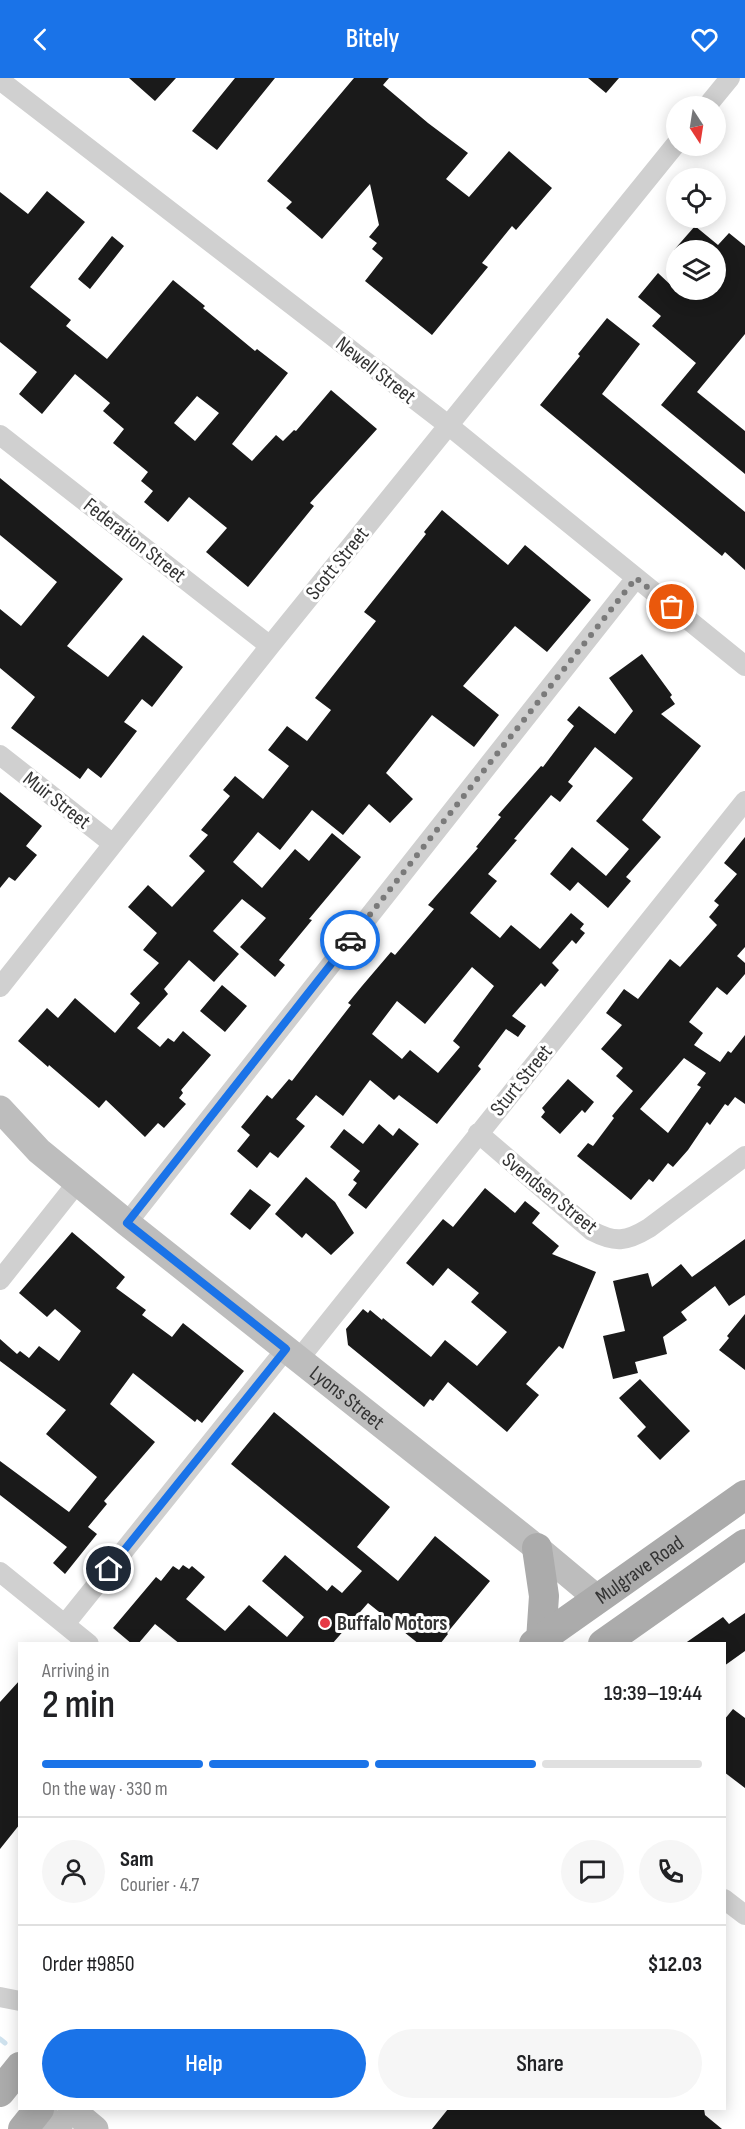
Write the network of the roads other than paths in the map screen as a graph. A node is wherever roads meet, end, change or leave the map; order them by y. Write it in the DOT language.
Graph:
graph roads {
  1 [pos="730,78"];
  2 [pos="1,81"];
  3 [pos="715,96"];
  4 [pos="666,156"];
  5 [pos="448,425"];
  6 [pos="0,435"];
  7 [pos="636,578"];
  8 [pos="270,646"];
  9 [pos="745,666"];
  10 [pos="0,755"];
  11 [pos="745,801"];
  12 [pos="113,844"];
  13 [pos="1,986"];
  14 [pos="0,1109"];
  15 [pos="0,1127"];
  16 [pos="478,1133"];
  17 [pos="39,1150"];
  18 [pos="745,1156"];
  19 [pos="77,1183"];
  20 [pos="127,1223"];
  21 [pos="0,1280"];
  22 [pos="292,1354"];
  23 [pos="745,1495"];
  24 [pos="745,1544"];
  25 [pos="537,1548"];
  26 [pos="0,1572"];
  27 [pos="598,1599"];
  28 [pos="65,1624"];
  29 [pos="615,1636"];
  30 [pos="87,1642"];
  31 [pos="537,1642"];
  32 [pos="726,1901"];
  33 [pos="745,1915"];
  1 -- 3 [label="street"];
  2 -- 5 [label="street, Newell Street"];
  4 -- 5 [label="street, Scott Street"];
  5 -- 7 [label="street, Newell Street"];
  5 -- 8 [label="street, Scott Street"];
  6 -- 8 [label="street, Federation Street"];
  7 -- 9 [label="street, Newell Street"];
  7 -- 20 [label="street"];
  8 -- 12 [label="street, Scott Street"];
  10 -- 12 [label="street, Muir Street"];
  11 -- 16 [label="street, Sturt Street"];
  12 -- 13 [label="street, Scott Street"];
  14 -- 17 [label="street, Lyons Street"];
  15 -- 17 [label="street, Lyons Street"];
  16 -- 18 [label="street, Svendsen Street"];
  16 -- 22 [label="street, Sturt Street"];
  17 -- 19 [label="street, Lyons Street"];
  19 -- 20 [label="street, Lyons Street"];
  19 -- 21 [label="street"];
  20 -- 22 [label="street, Lyons Street"];
  22 -- 25 [label="street, Lyons Street"];
  22 -- 28 [label="street, Sturt Street"];
  23 -- 27 [label="main road, Mulgrave Road"];
  24 -- 29 [label="main road, Mulgrave Road"];
  25 -- 27 [label="street, Lyons Street"];
  25 -- 31 [label="main road"];
  26 -- 28 [label="street"];
  27 -- 29 [label="main road"];
  27 -- 31 [label="main road, Mulgrave Road"];
  28 -- 30 [label="street"];
  32 -- 33 [label="street"];
}
